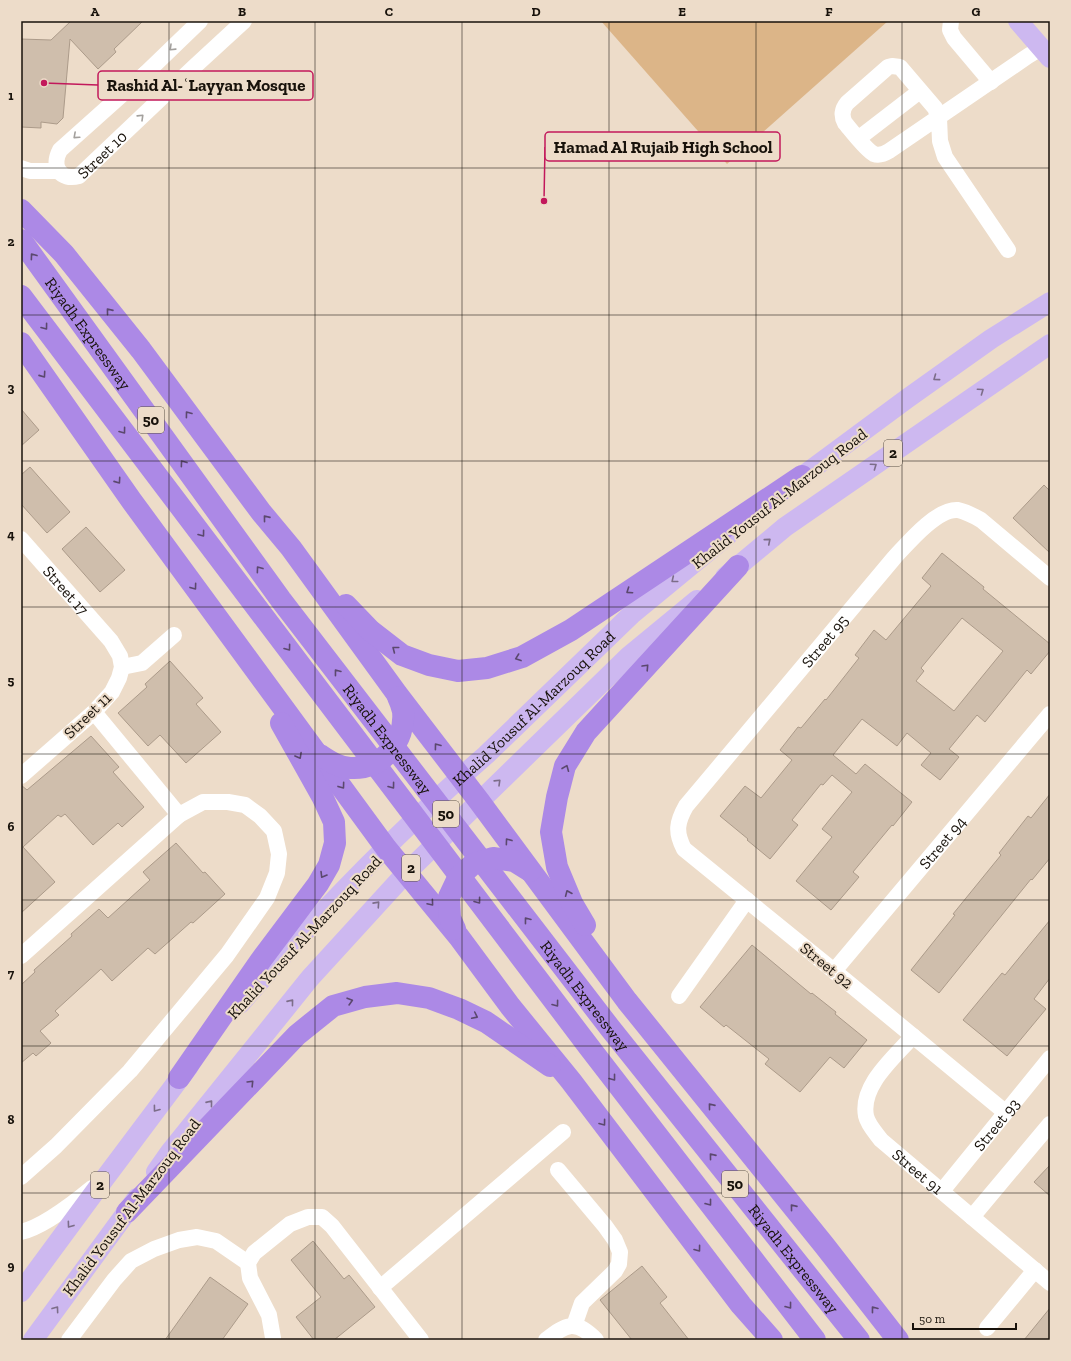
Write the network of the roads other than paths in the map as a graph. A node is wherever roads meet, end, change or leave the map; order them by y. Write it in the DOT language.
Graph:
graph roads {
  1 [pos="200,21"];
  2 [pos="244,21"];
  3 [pos="951,21"];
  4 [pos="1018,21"];
  5 [pos="1045,53"];
  6 [pos="145,74"];
  7 [pos="991,82"];
  8 [pos="920,91"];
  9 [pos="165,94"];
  10 [pos="938,118"];
  11 [pos="859,138"];
  12 [pos="21,168"];
  13 [pos="59,171"];
  14 [pos="21,210"];
  15 [pos="21,240"];
  16 [pos="1008,250"];
  17 [pos="1050,290"];
  18 [pos="21,296"];
  19 [pos="1050,302"];
  20 [pos="991,339"];
  21 [pos="21,343"];
  22 [pos="1050,344"];
  23 [pos="802,476"];
  24 [pos="21,539"];
  25 [pos="291,548"];
  26 [pos="738,566"];
  27 [pos="1050,578"];
  28 [pos="174,635"];
  29 [pos="239,649"];
  30 [pos="122,667"];
  31 [pos="397,694"];
  32 [pos="94,712"];
  33 [pos="1050,714"];
  34 [pos="319,754"];
  35 [pos="21,776"];
  36 [pos="461,777"];
  37 [pos="479,801"];
  38 [pos="686,806"];
  39 [pos="179,815"];
  40 [pos="386,848"];
  41 [pos="406,872"];
  42 [pos="531,872"];
  43 [pos="747,900"];
  44 [pos="459,937"];
  45 [pos="21,956"];
  46 [pos="834,971"];
  47 [pos="678,996"];
  48 [pos="628,1001"];
  49 [pos="913,1036"];
  50 [pos="1050,1058"];
  51 [pos="179,1078"];
  52 [pos="571,1080"];
  53 [pos="1005,1112"];
  54 [pos="1050,1124"];
  55 [pos="564,1132"];
  56 [pos="558,1170"];
  57 [pos="21,1177"];
  58 [pos="105,1178"];
  59 [pos="942,1191"];
  60 [pos="127,1212"];
  61 [pos="972,1217"];
  62 [pos="21,1232"];
  63 [pos="248,1263"];
  64 [pos="1035,1270"];
  65 [pos="1050,1283"];
  66 [pos="380,1288"];
  67 [pos="21,1292"];
  68 [pos="574,1326"];
  69 [pos="987,1328"];
  70 [pos="274,1339"];
  71 [pos="33,1340"];
  72 [pos="69,1340"];
  73 [pos="421,1340"];
  74 [pos="546,1340"];
  75 [pos="596,1340"];
  76 [pos="772,1340"];
  77 [pos="815,1340"];
  78 [pos="859,1340"];
  79 [pos="898,1340"];
  1 -- 6 [label="street, Street 10, one-way"];
  2 -- 9 [label="street, Street 10"];
  3 -- 7 [label="street"];
  4 -- 5 [label="main road"];
  5 -- 7 [label="street"];
  6 -- 9 [label="street"];
  6 -- 13 [label="street, Street 10, one-way"];
  7 -- 10 [label="street"];
  8 -- 10 [label="street"];
  8 -- 11 [label="street"];
  8 -- 11 [label="street"];
  13 -- 9 [label="street, Street 10, one-way"];
  10 -- 11 [label="street"];
  10 -- 16 [label="street"];
  12 -- 13 [label="street"];
  25 -- 14 [label="highway, one-way"];
  78 -- 15 [label="highway, Riyadh Expressway / 50, one-way"];
  17 -- 20 [label="main road"];
  18 -- 77 [label="highway, Riyadh Expressway / 50, one-way"];
  19 -- 20 [label="main road, Khalid Yousuf Al-Marzouq Road / 2"];
  20 -- 23 [label="main road, Khalid Yousuf Al-Marzouq Road / 2, one-way"];
  21 -- 29 [label="highway, one-way"];
  26 -- 22 [label="main road, Khalid Yousuf Al-Marzouq Road / 2, one-way"];
  23 -- 25 [label="highway, one-way"];
  23 -- 36 [label="main road, Khalid Yousuf Al-Marzouq Road / 2, one-way"];
  24 -- 30 [label="street, Street 17"];
  25 -- 31 [label="highway"];
  37 -- 26 [label="main road, Khalid Yousuf Al-Marzouq Road / 2, one-way"];
  48 -- 26 [label="highway, one-way"];
  27 -- 38 [label="street, Street 95"];
  28 -- 30 [label="street"];
  29 -- 34 [label="highway"];
  29 -- 51 [label="highway, one-way"];
  30 -- 32 [label="street, Street 11"];
  31 -- 34 [label="highway"];
  36 -- 31 [label="highway, one-way"];
  32 -- 35 [label="street, Street 11"];
  32 -- 39 [label="street"];
  33 -- 46 [label="street, Street 94"];
  34 -- 40 [label="highway, one-way"];
  36 -- 37 [label="highway"];
  36 -- 40 [label="main road, Khalid Yousuf Al-Marzouq Road / 2"];
  37 -- 41 [label="main road, Khalid Yousuf Al-Marzouq Road / 2"];
  42 -- 37 [label="highway, one-way"];
  38 -- 43 [label="street, Street 92"];
  39 -- 45 [label="street"];
  39 -- 57 [label="street"];
  40 -- 41 [label="highway"];
  40 -- 51 [label="main road, Khalid Yousuf Al-Marzouq Road / 2"];
  41 -- 44 [label="highway, one-way"];
  60 -- 41 [label="main road, Khalid Yousuf Al-Marzouq Road / 2, one-way"];
  42 -- 44 [label="highway"];
  42 -- 48 [label="highway"];
  43 -- 46 [label="street, Street 92"];
  43 -- 47 [label="street"];
  44 -- 52 [label="highway"];
  46 -- 49 [label="street, Street 92"];
  79 -- 48 [label="highway, one-way"];
  49 -- 53 [label="street, Street 92"];
  49 -- 59 [label="street, Street 91"];
  50 -- 53 [label="street, Street 93"];
  51 -- 58 [label="main road, Khalid Yousuf Al-Marzouq Road / 2, one-way"];
  60 -- 52 [label="highway, one-way"];
  52 -- 76 [label="highway, one-way"];
  53 -- 59 [label="street, Street 93"];
  54 -- 61 [label="street"];
  55 -- 66 [label="street"];
  56 -- 68 [label="street"];
  58 -- 62 [label="street"];
  58 -- 67 [label="main road, Khalid Yousuf Al-Marzouq Road / 2, one-way"];
  59 -- 61 [label="street, Street 91"];
  71 -- 60 [label="main road, Khalid Yousuf Al-Marzouq Road / 2, one-way"];
  61 -- 64 [label="street, Street 91"];
  63 -- 66 [label="street"];
  63 -- 70 [label="street"];
  63 -- 72 [label="street"];
  64 -- 65 [label="street, Street 91"];
  64 -- 69 [label="street"];
  66 -- 73 [label="street"];
  68 -- 74 [label="street"];
  68 -- 75 [label="street"];
}
